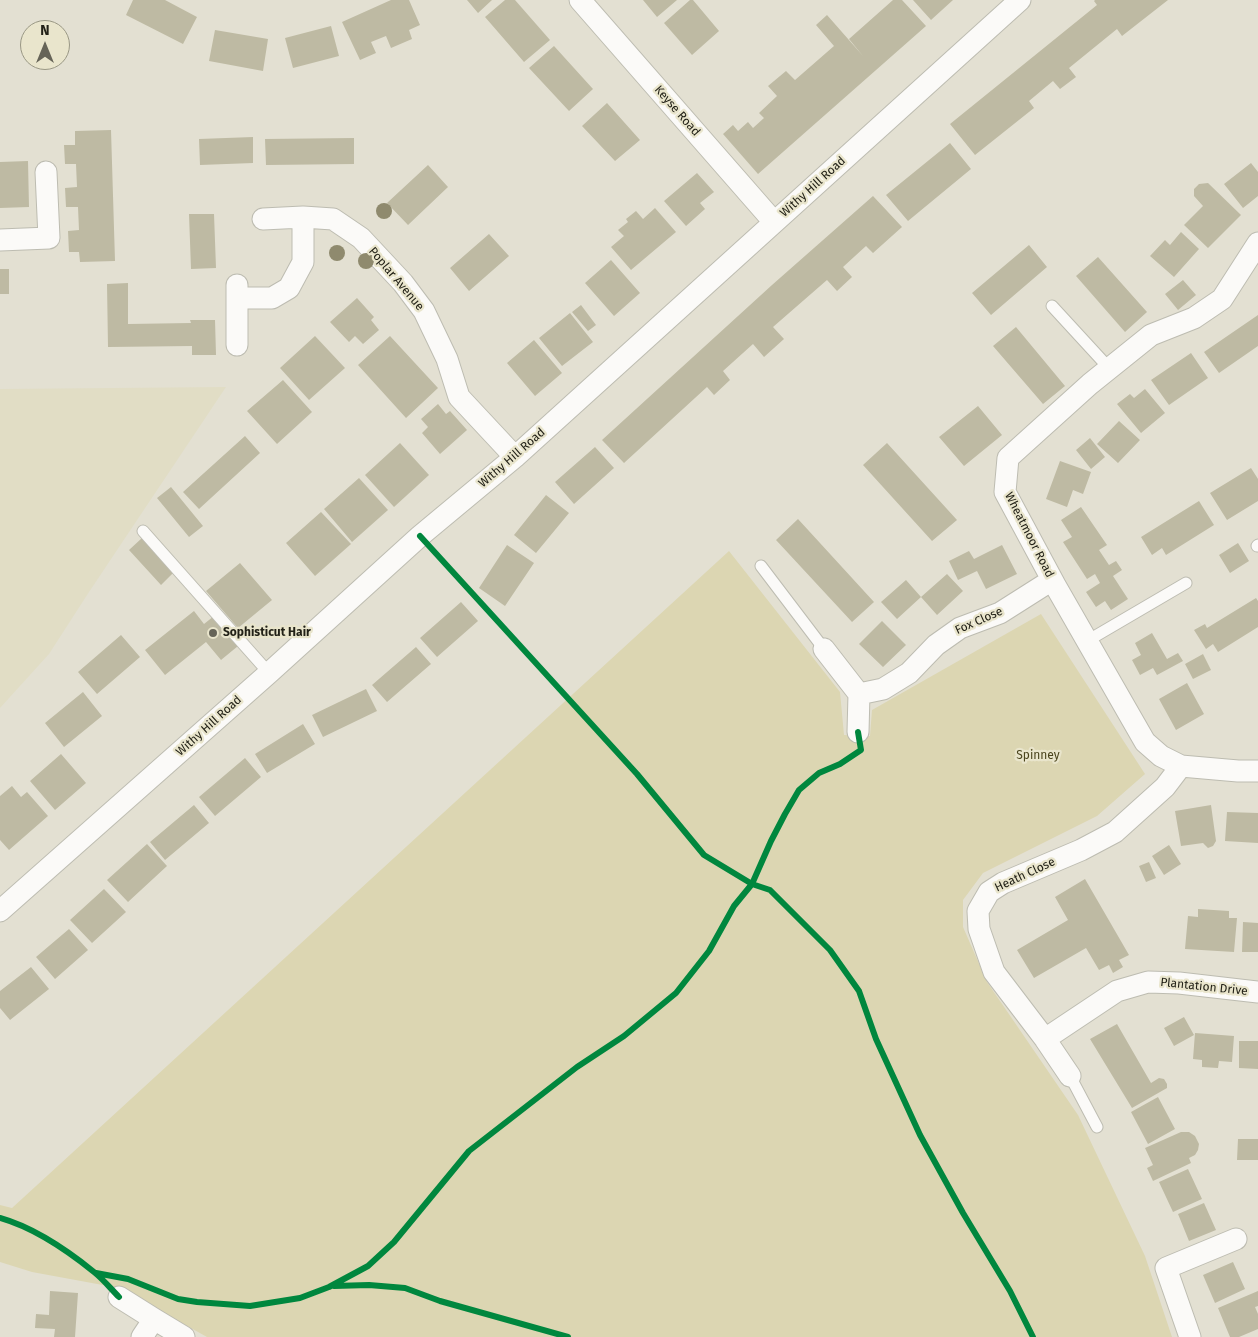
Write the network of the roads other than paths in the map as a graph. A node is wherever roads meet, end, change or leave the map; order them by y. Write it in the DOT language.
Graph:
graph roads {
  1 [pos="580,0"];
  2 [pos="1020,0"];
  3 [pos="46,172"];
  4 [pos="303,217"];
  5 [pos="263,219"];
  6 [pos="774,222"];
  7 [pos="0,240"];
  8 [pos="1258,243"];
  9 [pos="1052,306"];
  10 [pos="237,345"];
  11 [pos="1109,368"];
  12 [pos="515,457"];
  13 [pos="143,531"];
  14 [pos="761,566"];
  15 [pos="1052,580"];
  16 [pos="1186,583"];
  17 [pos="1087,641"];
  18 [pos="824,648"];
  19 [pos="269,673"];
  20 [pos="859,694"];
  21 [pos="858,732"];
  22 [pos="1181,766"];
  23 [pos="1258,771"];
  24 [pos="0,911"];
  25 [pos="1258,992"];
  26 [pos="1045,1039"];
  27 [pos="1070,1076"];
  28 [pos="1097,1127"];
  29 [pos="1236,1239"];
  30 [pos="119,1297"];
  31 [pos="148,1328"];
  32 [pos="184,1337"];
  33 [pos="1190,1337"];
  1 -- 6 [label="street, Keyse Road"];
  2 -- 6 [label="street, Withy Hill Road"];
  3 -- 7 [label="street"];
  4 -- 5 [label="street, Poplar Avenue"];
  4 -- 10 [label="street"];
  4 -- 12 [label="street, Poplar Avenue"];
  6 -- 12 [label="street, Withy Hill Road"];
  8 -- 11 [label="street, Wheatmoor Road"];
  9 -- 11 [label="lane"];
  11 -- 15 [label="street, Wheatmoor Road"];
  12 -- 19 [label="street, Withy Hill Road"];
  13 -- 19 [label="lane"];
  14 -- 18 [label="lane"];
  15 -- 17 [label="street, Wheatmoor Road"];
  15 -- 20 [label="street, Fox Close"];
  16 -- 17 [label="lane"];
  17 -- 22 [label="street, Wheatmoor Road"];
  18 -- 20 [label="street"];
  19 -- 24 [label="street, Withy Hill Road"];
  20 -- 21 [label="street"];
  22 -- 23 [label="street, Wheatmoor Road"];
  22 -- 26 [label="street, Heath Close"];
  25 -- 26 [label="street, Plantation Drive"];
  26 -- 27 [label="street, Heath Close"];
  27 -- 28 [label="lane"];
  29 -- 33 [label="street"];
  30 -- 31 [label="street"];
  31 -- 32 [label="street"];
}
